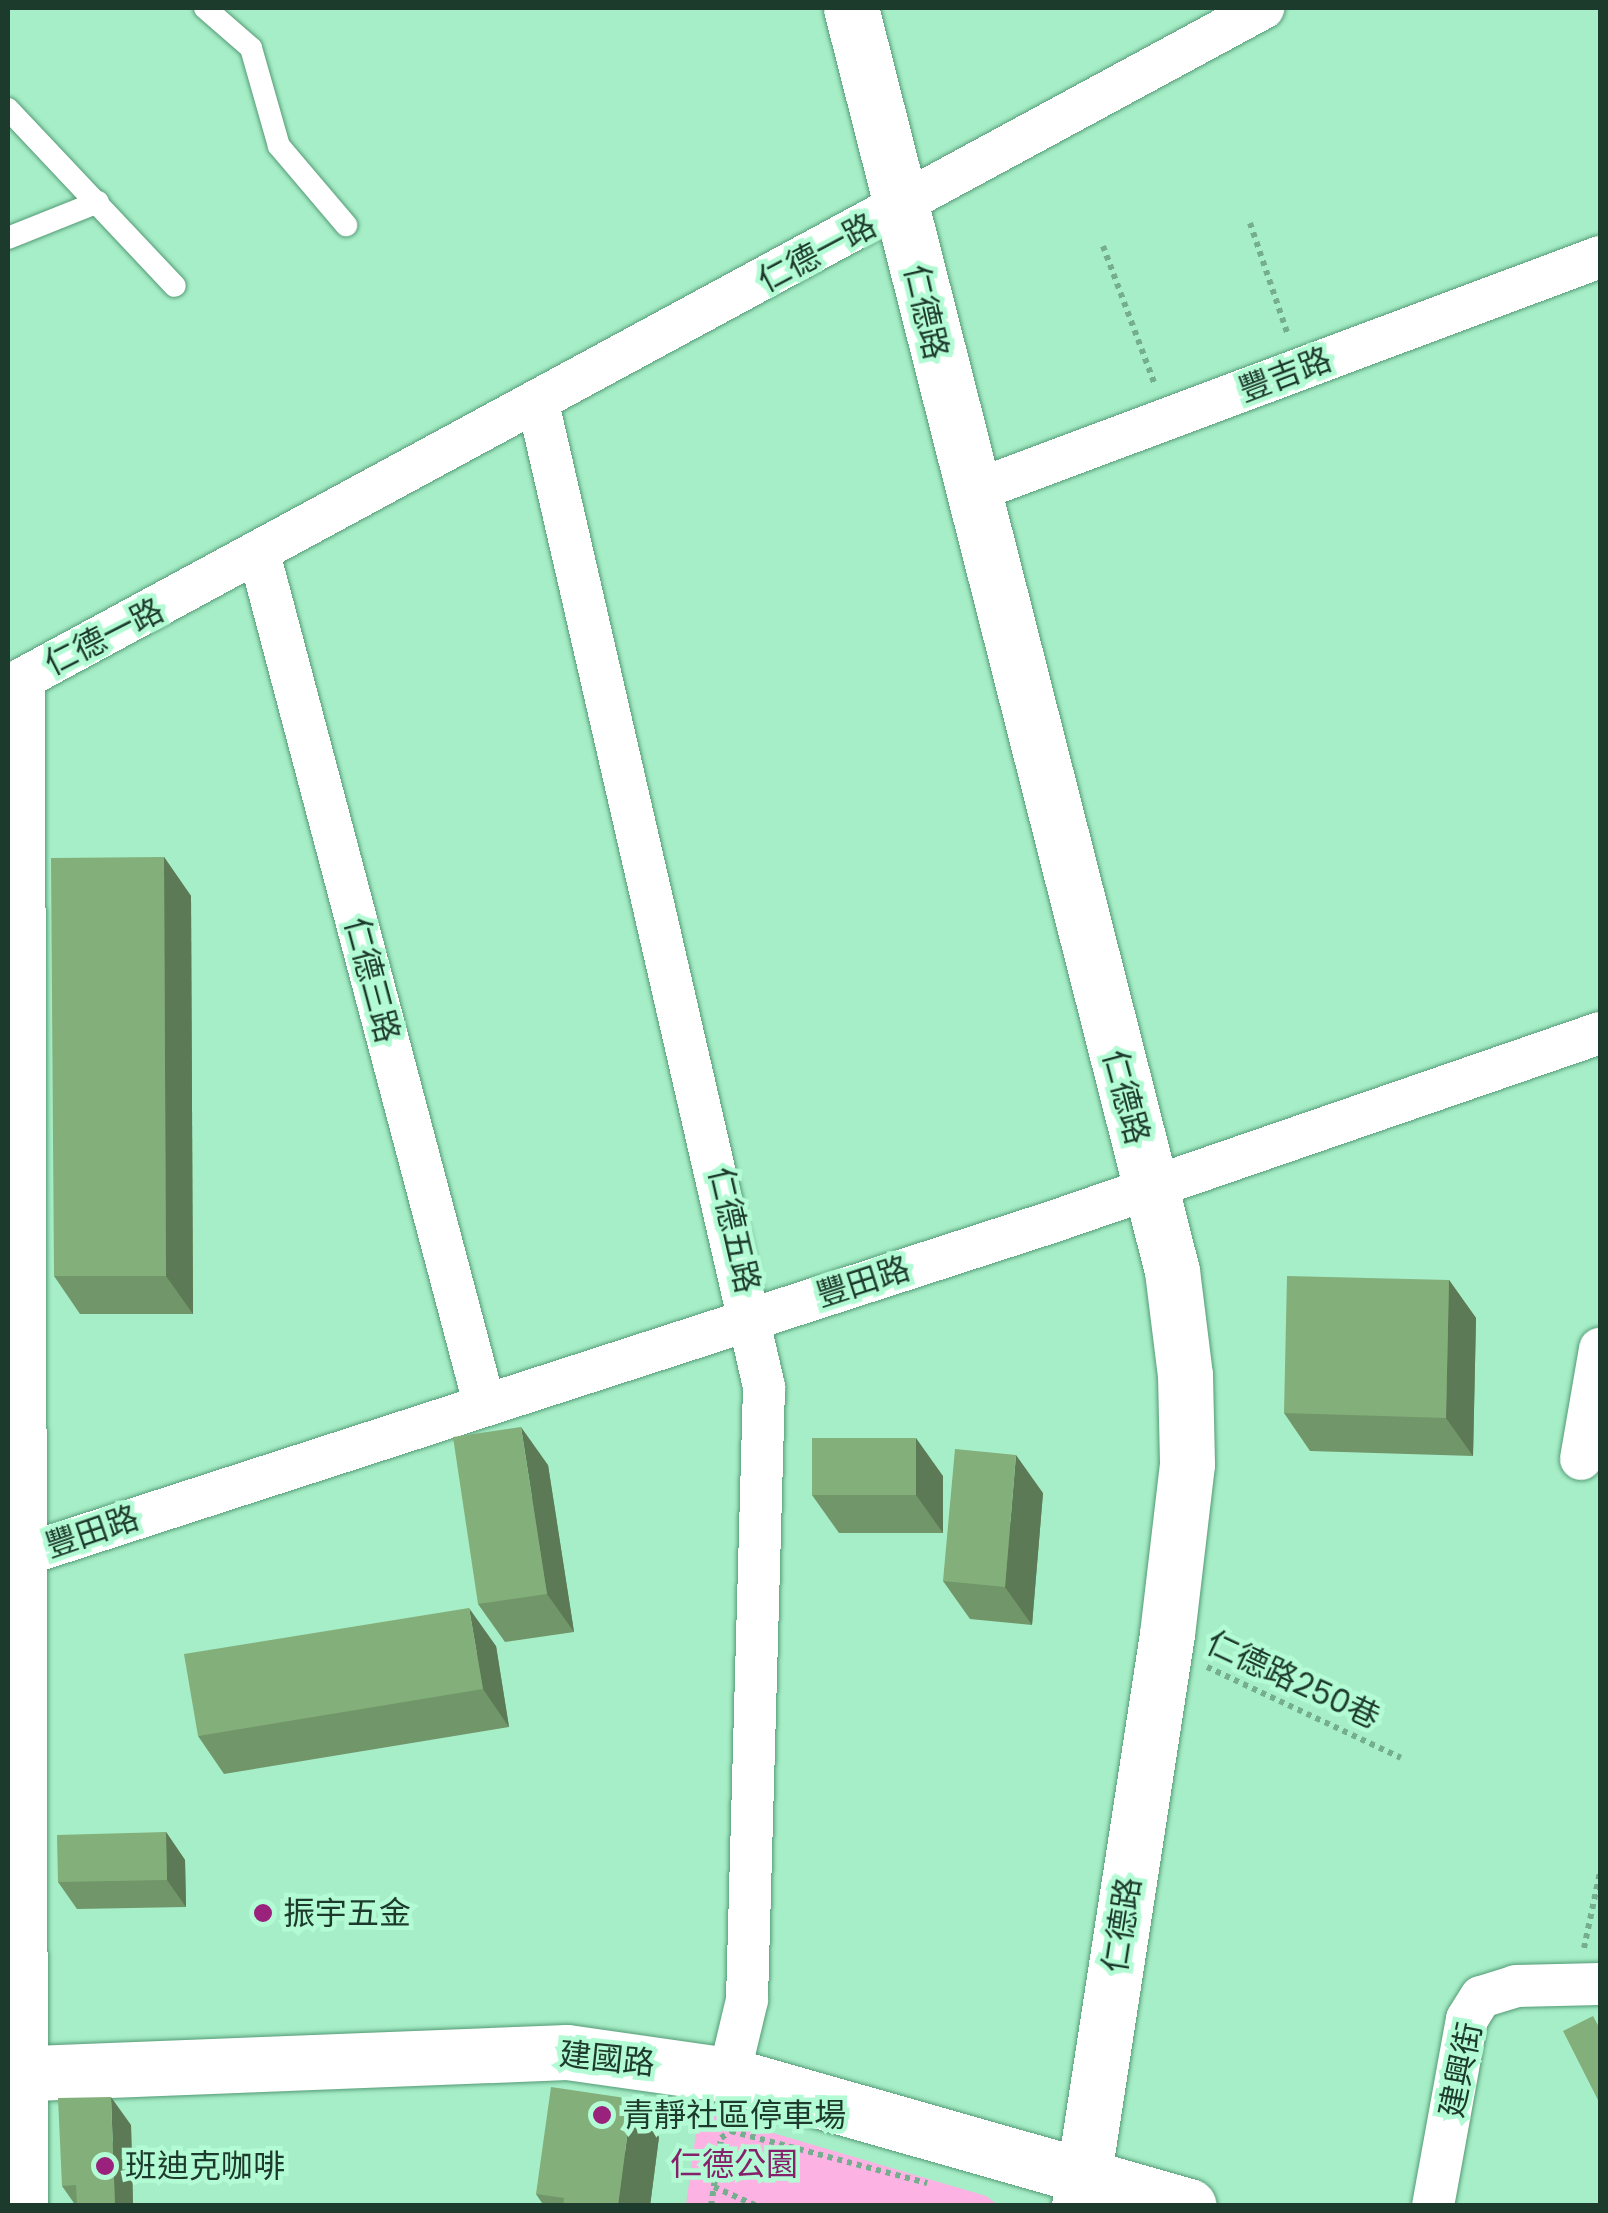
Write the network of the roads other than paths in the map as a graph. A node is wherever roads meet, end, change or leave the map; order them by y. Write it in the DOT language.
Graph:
graph roads {
  1 [pos="205,8"];
  2 [pos="851,8"];
  3 [pos="1262,8"];
  4 [pos="8,109"];
  5 [pos="98,202"];
  6 [pos="902,208"];
  7 [pos="346,224"];
  8 [pos="8,238"];
  9 [pos="1600,257"];
  10 [pos="176,286"];
  11 [pos="538,404"];
  12 [pos="969,493"];
  13 [pos="260,557"];
  14 [pos="16,682"];
  15 [pos="1600,1033"];
  16 [pos="1148,1184"];
  17 [pos="754,1317"];
  18 [pos="1600,1349"];
  19 [pos="484,1403"];
  20 [pos="1582,1459"];
  21 [pos="17,1557"];
  22 [pos="1589,1984"];
  23 [pos="20,2072"];
  24 [pos="729,2075"];
  25 [pos="1081,2192"];
  26 [pos="27,2206"];
  27 [pos="1189,2206"];
  28 [pos="1432,2206"];
  1 -- 7 [label="lane"];
  2 -- 6 [label="street, 仁德路"];
  3 -- 6 [label="street, 仁德一路"];
  4 -- 5 [label="lane"];
  5 -- 8 [label="lane"];
  5 -- 10 [label="lane"];
  6 -- 11 [label="street, 仁德一路"];
  6 -- 12 [label="street, 仁德路"];
  9 -- 12 [label="street, 豐吉路"];
  11 -- 13 [label="street, 仁德一路"];
  11 -- 17 [label="street, 仁德五路"];
  12 -- 16 [label="street, 仁德路"];
  13 -- 14 [label="street, 仁德一路"];
  13 -- 19 [label="street, 仁德三路"];
  14 -- 21 [label="street, 仁德一路"];
  15 -- 16 [label="street, 豐田路"];
  16 -- 17 [label="street, 豐田路"];
  16 -- 25 [label="street, 仁德路"];
  17 -- 19 [label="street, 豐田路"];
  17 -- 24 [label="street, 仁德五路"];
  18 -- 20 [label="street"];
  19 -- 21 [label="street, 豐田路"];
  21 -- 23 [label="street, 仁德一路"];
  22 -- 28 [label="street, 建興街"];
  23 -- 24 [label="street, 建國路"];
  23 -- 26 [label="street, 仁德一路"];
  24 -- 25 [label="street, 建國路"];
  25 -- 27 [label="street, 建國路"];
}
